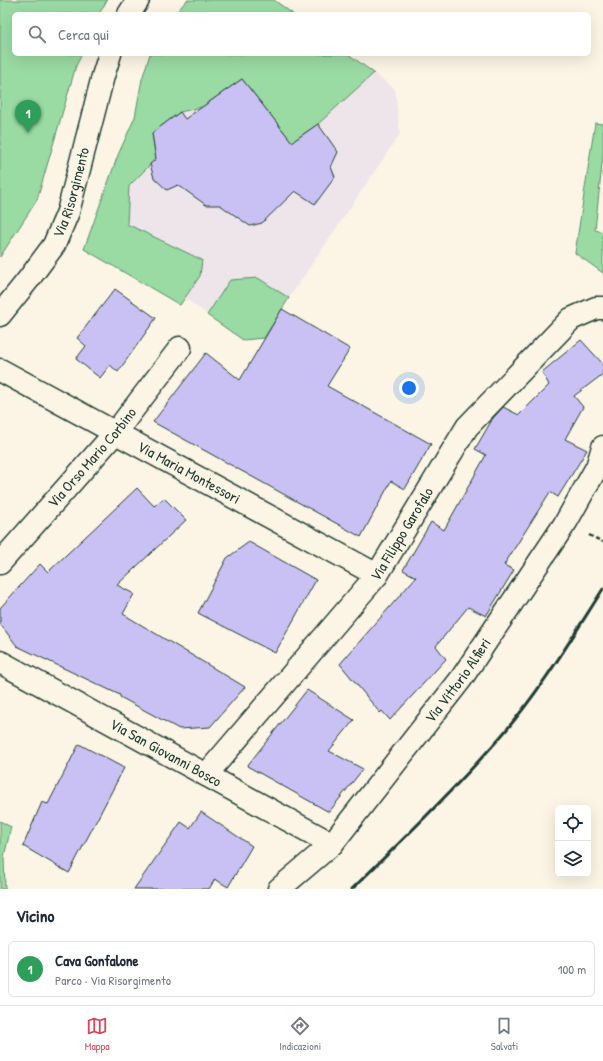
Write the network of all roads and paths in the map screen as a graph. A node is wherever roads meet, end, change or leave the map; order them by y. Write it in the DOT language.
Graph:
graph roads {
  1 [pos="138,0"];
  2 [pos="130,12"];
  3 [pos="109,56"];
  4 [pos="603,308"];
  5 [pos="0,315"];
  6 [pos="180,348"];
  7 [pos="0,370"];
  8 [pos="115,433"];
  9 [pos="603,447"];
  10 [pos="0,563"];
  11 [pos="377,575"];
  12 [pos="0,662"];
  13 [pos="206,775"];
  14 [pos="332,844"];
  15 [pos="279,889"];
  1 -- 2 [label="street"];
  3 -- 5 [label="street, Via Risorgimento"];
  4 -- 11 [label="street, Via Filippo Garofalo"];
  6 -- 8 [label="street, Via Orso Mario Corbino"];
  7 -- 8 [label="street, Via Maria Montessori"];
  8 -- 10 [label="street, Via Orso Mario Corbino"];
  8 -- 11 [label="street, Via Maria Montessori"];
  9 -- 14 [label="street, Via Vittorio Alfieri"];
  11 -- 13 [label="street, Via Filippo Garofalo"];
  12 -- 13 [label="street, Via San Giovanni Bosco"];
  13 -- 14 [label="street, Via San Giovanni Bosco"];
  14 -- 15 [label="street, Via Vittorio Alfieri"];
}
